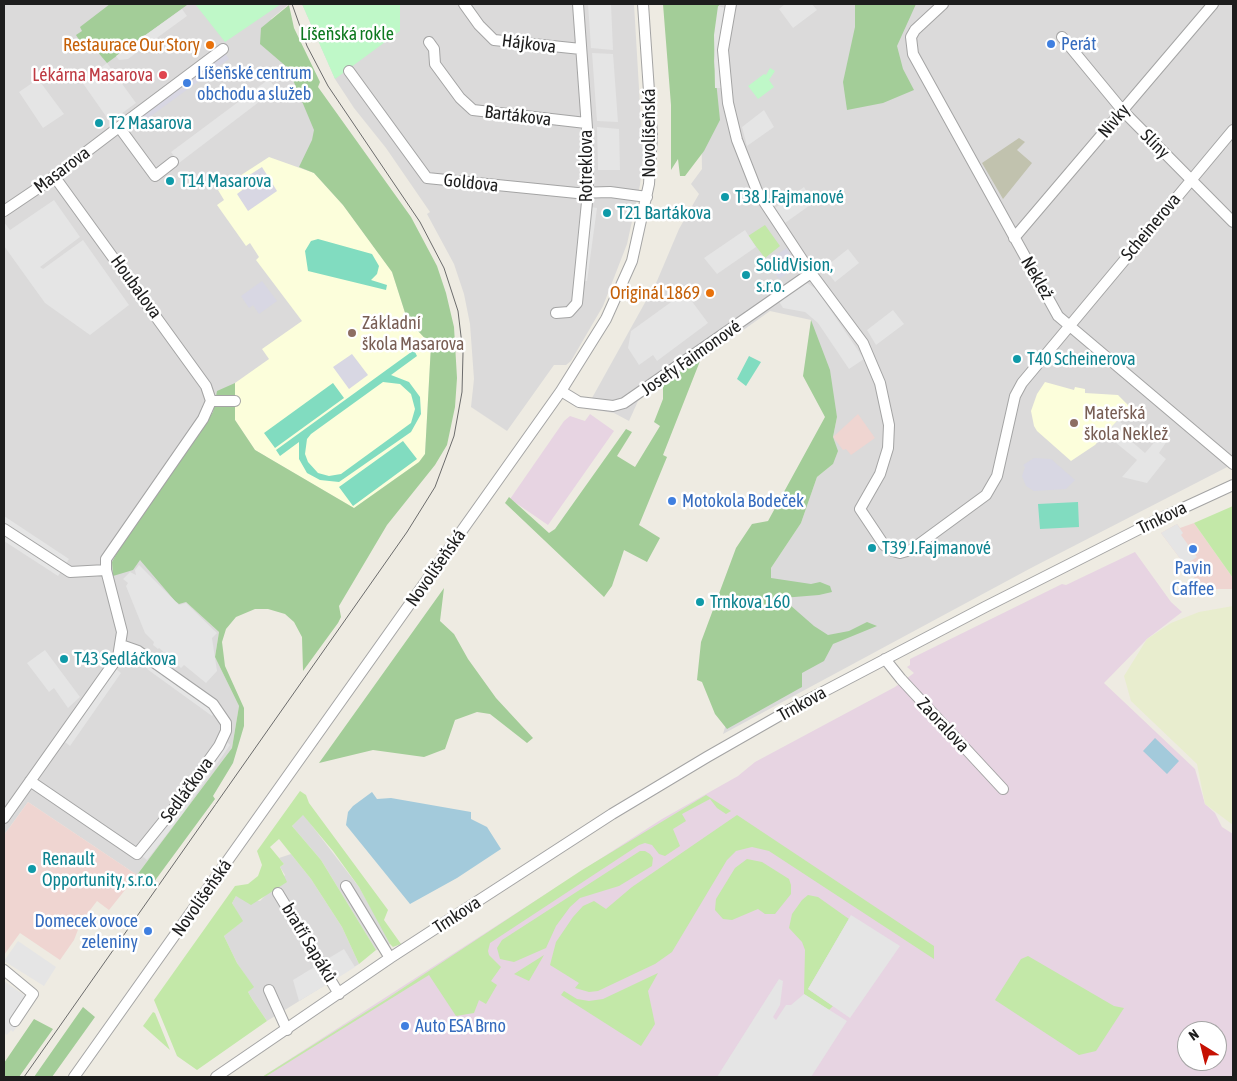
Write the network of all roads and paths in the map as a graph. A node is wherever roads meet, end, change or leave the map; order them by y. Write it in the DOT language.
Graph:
graph roads {
  1 [pos="464,4"];
  2 [pos="578,4"];
  3 [pos="643,4"];
  4 [pos="731,4"];
  5 [pos="943,4"];
  6 [pos="1213,4"];
  7 [pos="1062,37"];
  8 [pos="428,42"];
  9 [pos="223,49"];
  10 [pos="581,49"];
  11 [pos="349,71"];
  12 [pos="1123,111"];
  13 [pos="586,123"];
  14 [pos="119,127"];
  15 [pos="1233,130"];
  16 [pos="173,162"];
  17 [pos="54,176"];
  18 [pos="1190,180"];
  19 [pos="588,192"];
  20 [pos="647,197"];
  21 [pos="4,211"];
  22 [pos="1233,222"];
  23 [pos="1014,238"];
  24 [pos="811,272"];
  25 [pos="556,312"];
  26 [pos="1070,325"];
  27 [pos="561,391"];
  28 [pos="211,401"];
  29 [pos="235,401"];
  30 [pos="1233,464"];
  31 [pos="1233,485"];
  32 [pos="4,529"];
  33 [pos="106,570"];
  34 [pos="121,645"];
  35 [pos="885,659"];
  36 [pos="30,782"];
  37 [pos="1003,789"];
  38 [pos="4,818"];
  39 [pos="346,886"];
  40 [pos="278,893"];
  41 [pos="390,958"];
  42 [pos="4,970"];
  43 [pos="269,990"];
  44 [pos="340,994"];
  45 [pos="15,1022"];
  46 [pos="287,1030"];
  47 [pos="222,1076"];
  48 [pos="74,1077"];
  1 -- 10 [label="street, Hájkova"];
  2 -- 10 [label="street, Rotreklova"];
  3 -- 20 [label="street, Novolíšeňská"];
  4 -- 24 [label="street"];
  5 -- 23 [label="street, Neklež"];
  6 -- 12 [label="street, Nivky"];
  7 -- 12 [label="street, Slíny"];
  8 -- 13 [label="street, Bartákova"];
  9 -- 14 [label="street, Masarova"];
  10 -- 13 [label="street, Rotreklova"];
  11 -- 19 [label="street, Goldova"];
  12 -- 18 [label="street, Slíny"];
  12 -- 23 [label="street, Nivky"];
  13 -- 19 [label="street, Rotreklova"];
  14 -- 16 [label="street"];
  14 -- 17 [label="street, Masarova"];
  15 -- 18 [label="street, Scheinerova"];
  17 -- 21 [label="street, Masarova"];
  17 -- 28 [label="street, Houbalova"];
  18 -- 22 [label="street, Slíny"];
  18 -- 26 [label="street, Scheinerova"];
  19 -- 20 [label="street, Goldova"];
  19 -- 25 [label="street, Rotreklova"];
  20 -- 27 [label="street, Novolíšeňská"];
  23 -- 26 [label="street, Neklež"];
  24 -- 26 [label="street"];
  24 -- 27 [label="street, Josefy Faimonové"];
  26 -- 30 [label="street, Neklež"];
  27 -- 48 [label="street, Novolíšeňská"];
  28 -- 29 [label="street"];
  28 -- 33 [label="street"];
  31 -- 35 [label="street, Trnkova"];
  32 -- 33 [label="street"];
  33 -- 34 [label="street"];
  34 -- 36 [label="street"];
  34 -- 36 [label="street, Sedláčkova"];
  35 -- 37 [label="street, Zaoralova"];
  35 -- 41 [label="street, Trnkova"];
  36 -- 38 [label="street"];
  39 -- 41 [label="street"];
  40 -- 44 [label="street, bratří Sapáků"];
  41 -- 44 [label="street, Trnkova"];
  42 -- 45 [label="street"];
  43 -- 46 [label="street"];
  44 -- 46 [label="street, Trnkova"];
  46 -- 47 [label="street, Trnkova"];
}
